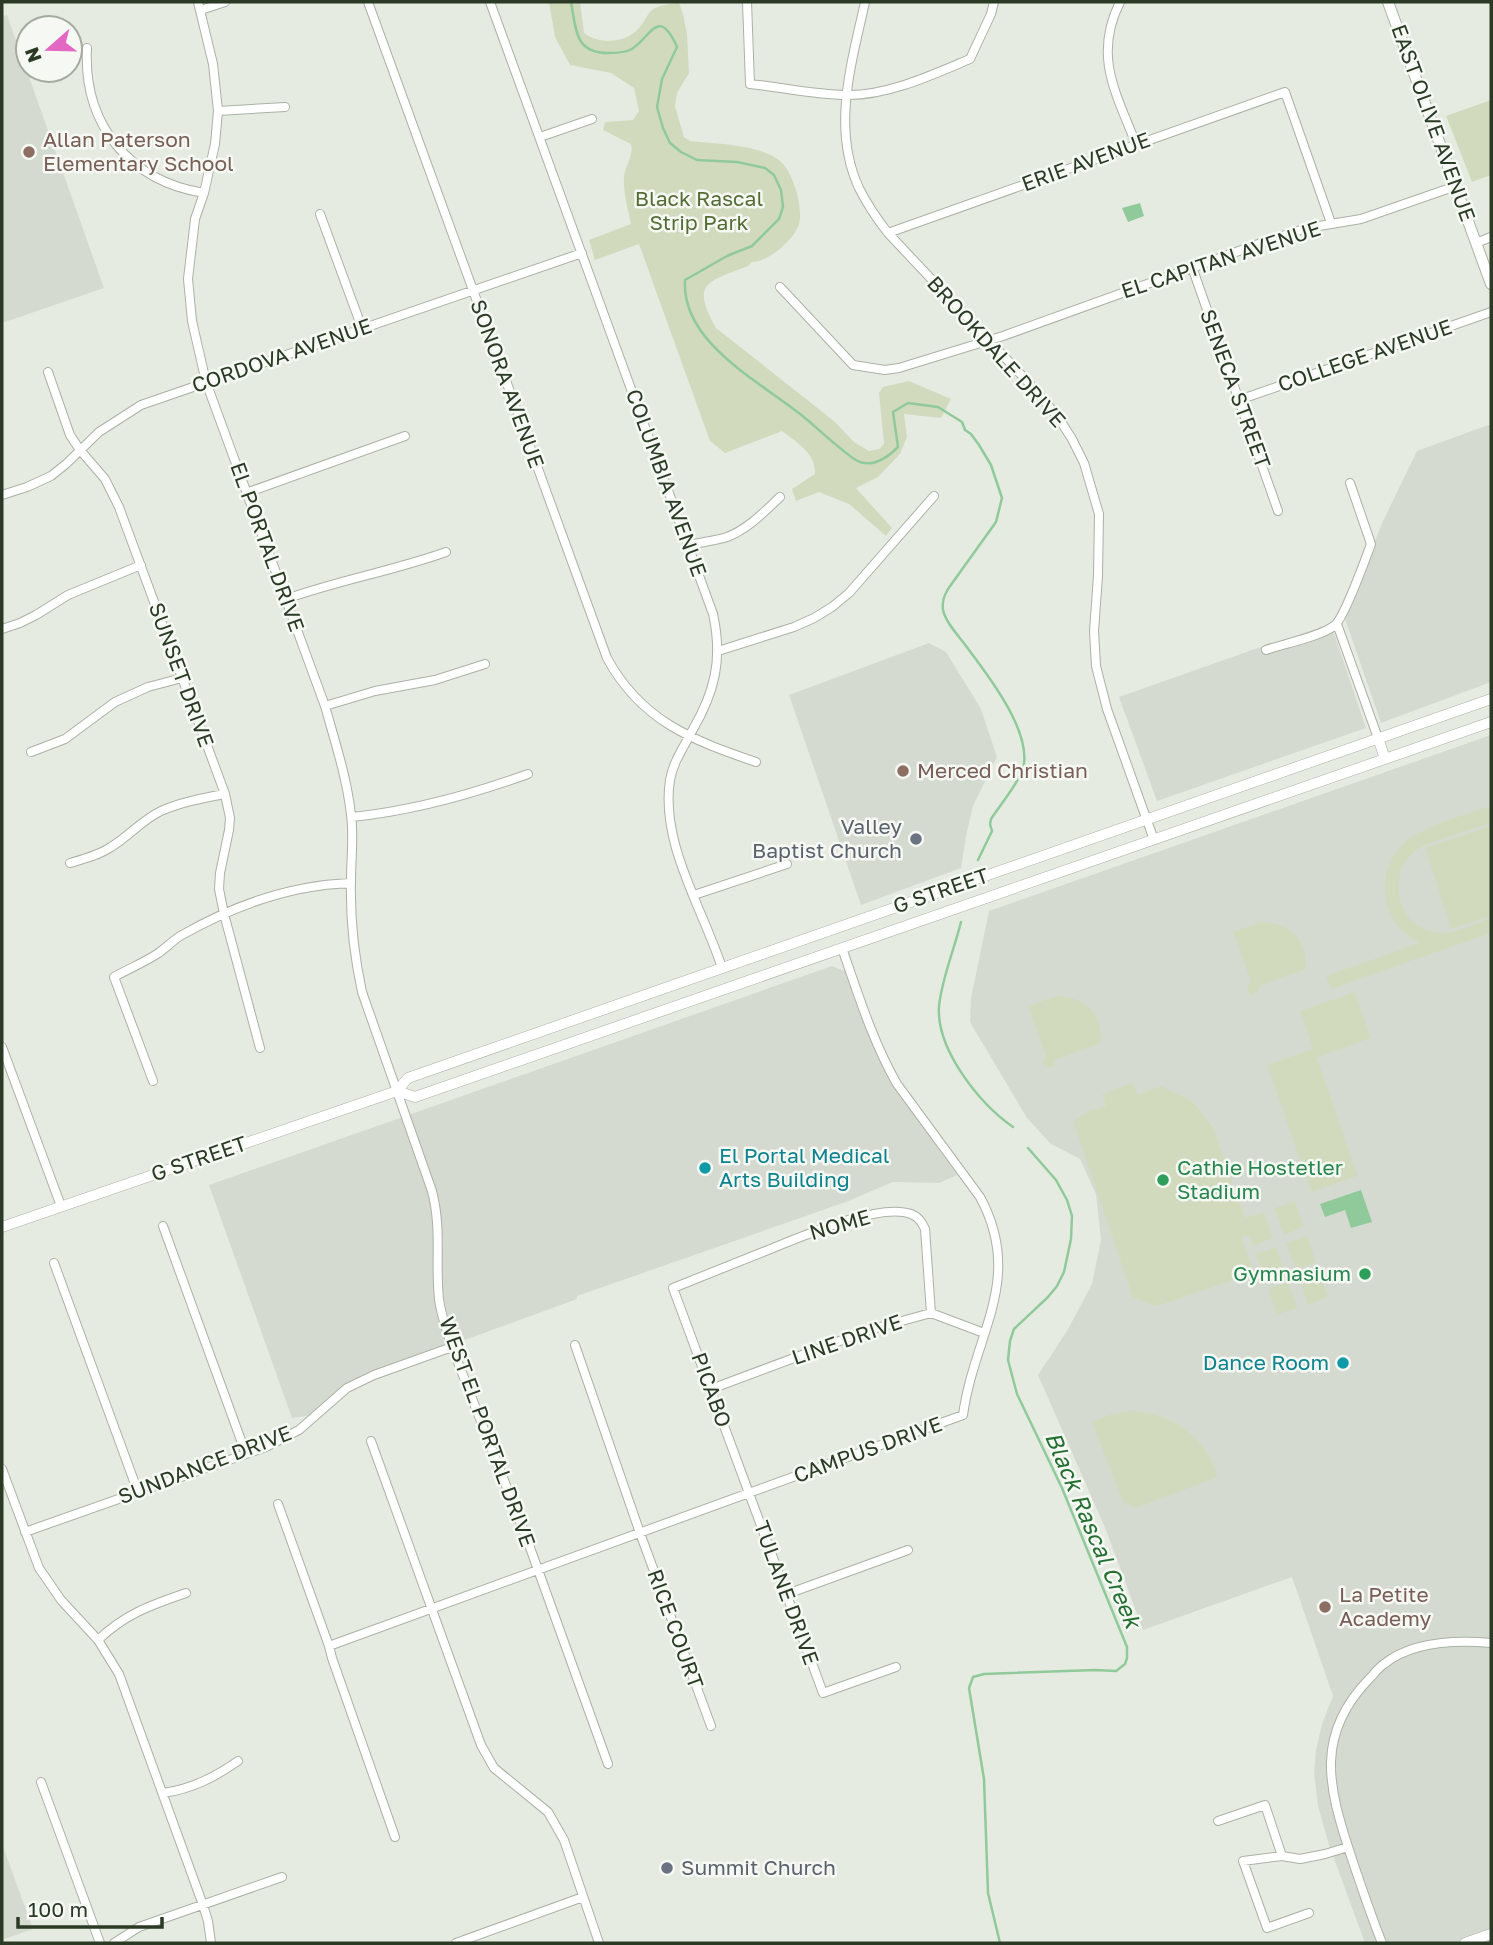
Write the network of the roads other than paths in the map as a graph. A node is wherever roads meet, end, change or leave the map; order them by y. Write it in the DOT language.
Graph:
graph roads {
  1 [pos="225,2"];
  2 [pos="368,2"];
  3 [pos="490,2"];
  4 [pos="747,2"];
  5 [pos="865,2"];
  6 [pos="994,2"];
  7 [pos="1120,2"];
  8 [pos="1388,2"];
  9 [pos="199,6"];
  10 [pos="87,48"];
  11 [pos="846,96"];
  12 [pos="285,107"];
  13 [pos="218,111"];
  14 [pos="592,119"];
  15 [pos="540,137"];
  16 [pos="1136,144"];
  17 [pos="1456,186"];
  18 [pos="204,193"];
  19 [pos="320,214"];
  20 [pos="1331,223"];
  21 [pos="888,233"];
  22 [pos="1491,237"];
  23 [pos="1476,243"];
  24 [pos="582,253"];
  25 [pos="1192,268"];
  26 [pos="1491,284"];
  27 [pos="780,287"];
  28 [pos="473,290"];
  29 [pos="1491,312"];
  30 [pos="362,328"];
  31 [pos="988,340"];
  32 [pos="48,372"];
  33 [pos="206,382"];
  34 [pos="1239,400"];
  35 [pos="405,436"];
  36 [pos="80,450"];
  37 [pos="1350,483"];
  38 [pos="246,493"];
  39 [pos="2,495"];
  40 [pos="934,496"];
  41 [pos="780,497"];
  42 [pos="1278,511"];
  43 [pos="689,545"];
  44 [pos="446,552"];
  45 [pos="141,565"];
  46 [pos="286,599"];
  47 [pos="1337,624"];
  48 [pos="2,629"];
  49 [pos="1266,650"];
  50 [pos="718,651"];
  51 [pos="485,664"];
  52 [pos="182,678"];
  53 [pos="1491,699"];
  54 [pos="325,706"];
  55 [pos="1491,722"];
  56 [pos="690,736"];
  57 [pos="1378,738"];
  58 [pos="31,752"];
  59 [pos="1385,759"];
  60 [pos="756,762"];
  61 [pos="528,774"];
  62 [pos="225,794"];
  63 [pos="352,817"];
  64 [pos="1146,819"];
  65 [pos="1154,840"];
  66 [pos="70,863"];
  67 [pos="787,864"];
  68 [pos="351,883"];
  69 [pos="694,895"];
  70 [pos="224,914"];
  71 [pos="842,948"];
  72 [pos="722,968"];
  73 [pos="2,1047"];
  74 [pos="260,1048"];
  75 [pos="153,1081"];
  76 [pos="397,1091"];
  77 [pos="61,1206"];
  78 [pos="163,1226"];
  79 [pos="2,1227"];
  80 [pos="54,1263"];
  81 [pos="673,1287"];
  82 [pos="931,1313"];
  83 [pos="984,1333"];
  84 [pos="575,1345"];
  85 [pos="452,1347"];
  86 [pos="711,1389"];
  87 [pos="371,1441"];
  88 [pos="246,1454"];
  89 [pos="2,1469"];
  90 [pos="138,1492"];
  91 [pos="750,1493"];
  92 [pos="278,1504"];
  93 [pos="25,1532"];
  94 [pos="640,1532"];
  95 [pos="908,1550"];
  96 [pos="538,1569"];
  97 [pos="186,1593"];
  98 [pos="787,1594"];
  99 [pos="431,1608"];
  100 [pos="98,1640"];
  101 [pos="1491,1643"];
  102 [pos="329,1646"];
  103 [pos="896,1667"];
  104 [pos="711,1726"];
  105 [pos="238,1761"];
  106 [pos="608,1764"];
  107 [pos="41,1782"];
  108 [pos="163,1793"];
  109 [pos="1218,1821"];
  110 [pos="395,1838"];
  111 [pos="1348,1847"];
  112 [pos="1282,1856"];
  113 [pos="282,1877"];
  114 [pos="583,1896"];
  115 [pos="203,1905"];
  116 [pos="1309,1913"];
  117 [pos="1491,1934"];
  118 [pos="467,1941"];
  119 [pos="100,1943"];
  120 [pos="114,1943"];
  121 [pos="211,1943"];
  122 [pos="456,1943"];
  123 [pos="600,1943"];
  124 [pos="1382,1943"];
  125 [pos="1465,1943"];
  1 -- 9 [label="street"];
  2 -- 28 [label="street, SONORA AVENUE"];
  3 -- 15 [label="street, COLUMBIA AVENUE"];
  4 -- 11 [label="street"];
  5 -- 11 [label="street, BROOKDALE DRIVE"];
  6 -- 11 [label="street"];
  7 -- 16 [label="street"];
  8 -- 17 [label="main road, EAST OLIVE AVENUE"];
  9 -- 13 [label="street, EL PORTAL DRIVE"];
  10 -- 18 [label="street"];
  11 -- 21 [label="street, BROOKDALE DRIVE"];
  12 -- 13 [label="street"];
  13 -- 18 [label="street, EL PORTAL DRIVE"];
  14 -- 15 [label="street"];
  15 -- 24 [label="street, COLUMBIA AVENUE"];
  16 -- 20 [label="street, ERIE AVENUE"];
  16 -- 21 [label="street, ERIE AVENUE"];
  17 -- 20 [label="street, EL CAPITAN AVENUE"];
  17 -- 23 [label="main road, EAST OLIVE AVENUE"];
  18 -- 33 [label="street, EL PORTAL DRIVE"];
  19 -- 30 [label="street"];
  20 -- 25 [label="street, EL CAPITAN AVENUE"];
  21 -- 31 [label="street, BROOKDALE DRIVE"];
  22 -- 23 [label="street"];
  23 -- 26 [label="main road, EAST OLIVE AVENUE"];
  24 -- 28 [label="street, CORDOVA AVENUE"];
  24 -- 43 [label="street, COLUMBIA AVENUE"];
  25 -- 31 [label="street, EL CAPITAN AVENUE"];
  25 -- 34 [label="street, SENECA STREET"];
  27 -- 31 [label="street, EL CAPITAN AVENUE"];
  28 -- 30 [label="street, CORDOVA AVENUE"];
  28 -- 56 [label="street, SONORA AVENUE"];
  29 -- 34 [label="street, COLLEGE AVENUE"];
  30 -- 33 [label="street, CORDOVA AVENUE"];
  31 -- 64 [label="street, BROOKDALE DRIVE"];
  32 -- 36 [label="street, SUNSET DRIVE"];
  33 -- 36 [label="street, CORDOVA AVENUE"];
  33 -- 38 [label="street, EL PORTAL DRIVE"];
  34 -- 42 [label="street, SENECA STREET"];
  35 -- 38 [label="street"];
  36 -- 39 [label="street, CORDOVA AVENUE"];
  36 -- 45 [label="street, SUNSET DRIVE"];
  37 -- 47 [label="street"];
  38 -- 46 [label="street, EL PORTAL DRIVE"];
  40 -- 50 [label="street"];
  41 -- 43 [label="street"];
  43 -- 50 [label="street, COLUMBIA AVENUE"];
  44 -- 46 [label="street"];
  45 -- 48 [label="street"];
  45 -- 52 [label="street, SUNSET DRIVE"];
  46 -- 54 [label="street, EL PORTAL DRIVE"];
  47 -- 49 [label="street"];
  47 -- 57 [label="street"];
  50 -- 56 [label="street, COLUMBIA AVENUE"];
  51 -- 54 [label="street"];
  52 -- 58 [label="street"];
  52 -- 62 [label="street, SUNSET DRIVE"];
  53 -- 57 [label="street, G STREET"];
  54 -- 63 [label="street, EL PORTAL DRIVE"];
  55 -- 59 [label="street, G STREET"];
  56 -- 60 [label="street, SONORA AVENUE"];
  56 -- 69 [label="street, COLUMBIA AVENUE"];
  57 -- 59 [label="street"];
  57 -- 64 [label="street, G STREET"];
  59 -- 65 [label="street, G STREET"];
  61 -- 63 [label="street"];
  62 -- 66 [label="street"];
  62 -- 70 [label="street, SUNSET DRIVE"];
  63 -- 68 [label="street, EL PORTAL DRIVE"];
  64 -- 65 [label="street, BROOKDALE DRIVE"];
  64 -- 72 [label="street, G STREET"];
  65 -- 71 [label="street, G STREET"];
  67 -- 69 [label="street"];
  68 -- 70 [label="street"];
  68 -- 76 [label="street, EL PORTAL DRIVE"];
  69 -- 72 [label="street, COLUMBIA AVENUE"];
  70 -- 74 [label="street, SUNSET DRIVE"];
  70 -- 75 [label="street"];
  71 -- 76 [label="street, G STREET"];
  71 -- 83 [label="street, CAMPUS DRIVE"];
  72 -- 76 [label="street, G STREET"];
  73 -- 77 [label="street"];
  76 -- 77 [label="street, G STREET"];
  76 -- 85 [label="street, WEST EL PORTAL DRIVE"];
  77 -- 79 [label="street, G STREET"];
  78 -- 88 [label="street"];
  80 -- 90 [label="street"];
  81 -- 82 [label="street, NOME"];
  81 -- 86 [label="street, PICABO"];
  82 -- 83 [label="street, LINE DRIVE"];
  82 -- 86 [label="street, LINE DRIVE"];
  83 -- 91 [label="street, CAMPUS DRIVE"];
  84 -- 94 [label="street, RICE COURT"];
  85 -- 88 [label="street, SUNDANCE DRIVE"];
  85 -- 96 [label="street, WEST EL PORTAL DRIVE"];
  86 -- 91 [label="street, PICABO"];
  87 -- 99 [label="street"];
  88 -- 90 [label="street, SUNDANCE DRIVE"];
  89 -- 93 [label="street"];
  90 -- 93 [label="street, SUNDANCE DRIVE"];
  91 -- 94 [label="street, CAMPUS DRIVE"];
  91 -- 98 [label="street, TULANE DRIVE"];
  92 -- 102 [label="street"];
  93 -- 100 [label="street"];
  94 -- 96 [label="street, CAMPUS DRIVE"];
  94 -- 104 [label="street, RICE COURT"];
  95 -- 98 [label="street"];
  96 -- 99 [label="street, CAMPUS DRIVE"];
  96 -- 106 [label="street, WEST EL PORTAL DRIVE"];
  97 -- 100 [label="street"];
  98 -- 103 [label="street, TULANE DRIVE"];
  99 -- 102 [label="street, CAMPUS DRIVE"];
  99 -- 114 [label="street"];
  100 -- 108 [label="street"];
  101 -- 111 [label="street"];
  102 -- 110 [label="street"];
  105 -- 108 [label="street"];
  107 -- 119 [label="street"];
  108 -- 115 [label="street"];
  109 -- 112 [label="street"];
  111 -- 112 [label="street"];
  111 -- 124 [label="street"];
  112 -- 116 [label="street"];
  113 -- 115 [label="street"];
  114 -- 118 [label="street"];
  114 -- 123 [label="street"];
  115 -- 120 [label="street"];
  115 -- 121 [label="street"];
  117 -- 125 [label="street"];
  118 -- 122 [label="street"];
}
